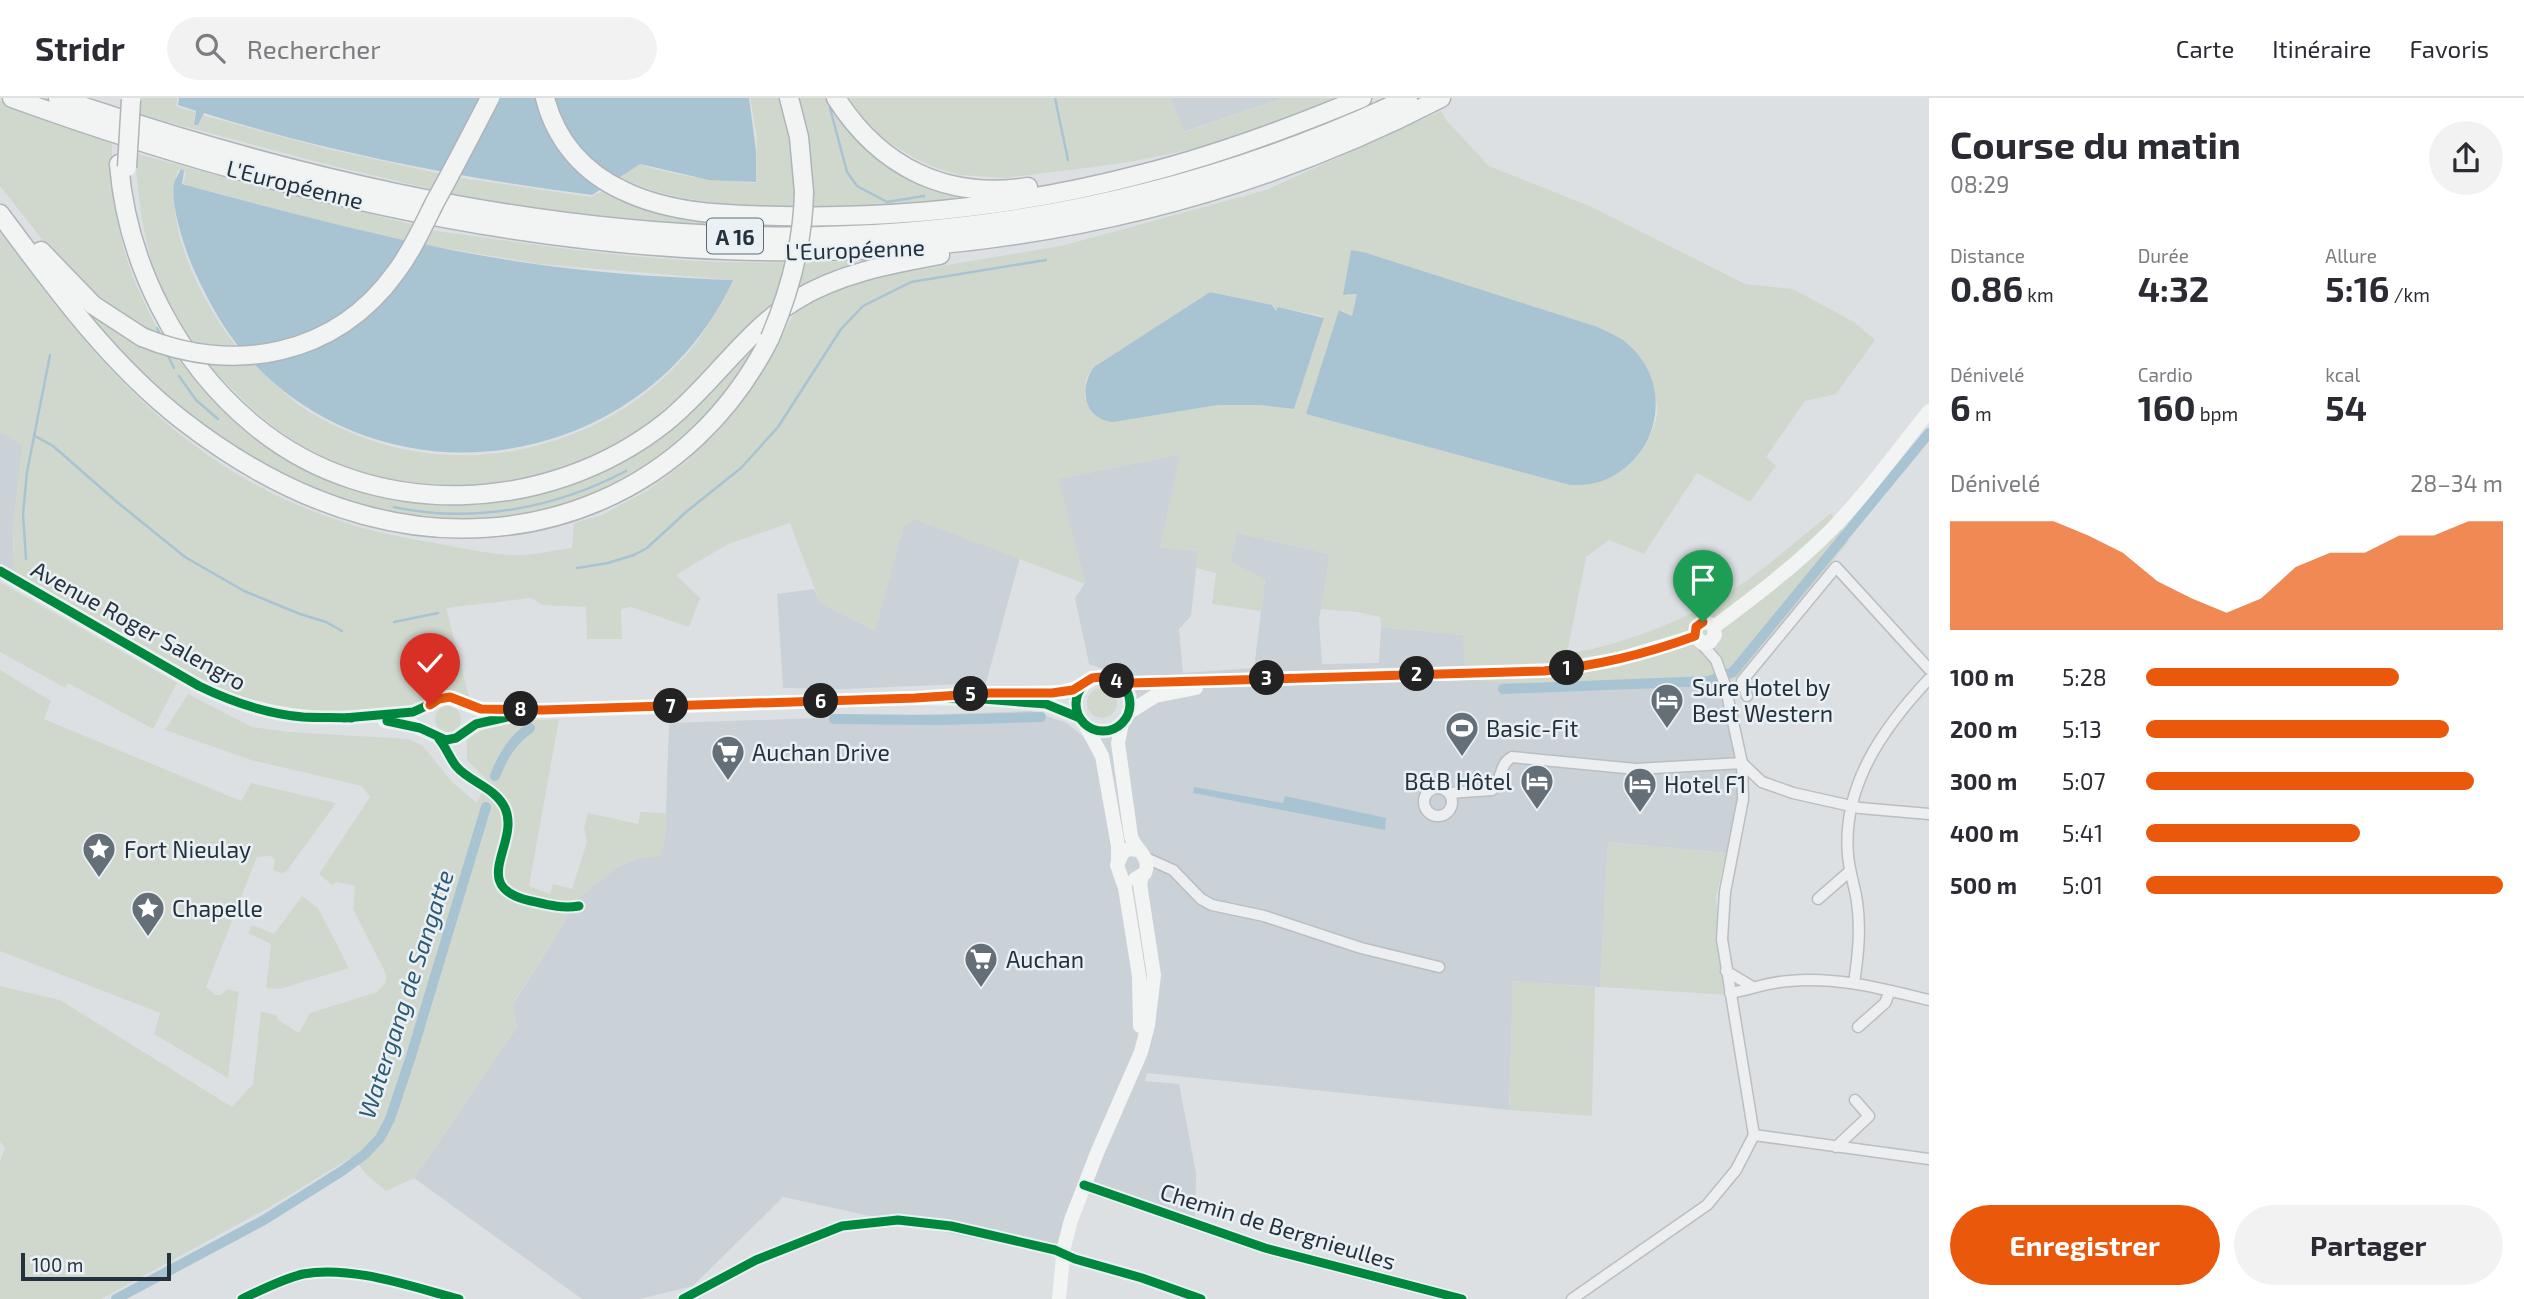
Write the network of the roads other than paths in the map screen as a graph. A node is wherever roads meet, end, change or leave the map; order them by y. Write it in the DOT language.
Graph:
graph roads {
  1 [pos="12,98"];
  2 [pos="58,98"];
  3 [pos="490,98"];
  4 [pos="545,98"];
  5 [pos="789,98"];
  6 [pos="836,98"];
  7 [pos="1362,98"];
  8 [pos="1408,98"];
  9 [pos="1441,98"];
  10 [pos="127,99"];
  11 [pos="1280,131"];
  12 [pos="0,199"];
  13 [pos="0,214"];
  14 [pos="1100,221"];
  15 [pos="1929,411"];
  16 [pos="0,571"];
  17 [pos="1714,631"];
  18 [pos="1698,639"];
  19 [pos="1717,664"];
  20 [pos="1929,669"];
  21 [pos="1256,679"];
  22 [pos="1118,681"];
  23 [pos="1928,682"];
  24 [pos="1082,686"];
  25 [pos="1747,696"];
  26 [pos="915,698"];
  27 [pos="460,701"];
  28 [pos="432,703"];
  29 [pos="543,710"];
  30 [pos="344,718"];
  31 [pos="1125,718"];
  32 [pos="1083,721"];
  33 [pos="464,732"];
  34 [pos="432,734"];
  35 [pos="1742,763"];
  36 [pos="1744,786"];
  37 [pos="1769,786"];
  38 [pos="1449,793"];
  39 [pos="1851,807"];
  40 [pos="1929,814"];
  41 [pos="1118,860"];
  42 [pos="1143,864"];
  43 [pos="1850,871"];
  44 [pos="1121,875"];
  45 [pos="1818,899"];
  46 [pos="1439,967"];
  47 [pos="1726,971"];
  48 [pos="1854,983"];
  49 [pos="1751,986"];
  50 [pos="1890,990"];
  51 [pos="1730,992"];
  52 [pos="1929,1000"];
  53 [pos="1858,1027"];
  54 [pos="1132,1074"];
  55 [pos="1855,1100"];
  56 [pos="1754,1135"];
  57 [pos="1836,1147"];
  58 [pos="1929,1159"];
  59 [pos="1084,1185"];
  60 [pos="1059,1299"];
  61 [pos="1462,1299"];
  62 [pos="1572,1299"];
  1 -- 14 [label="highway, L'Européenne / A 16"];
  2 -- 8 [label="highway, L'Européenne / A 16"];
  3 -- 12 [label="highway, bridge"];
  4 -- 11 [label="highway"];
  5 -- 13 [label="highway, bridge"];
  6 -- 11 [label="highway"];
  7 -- 11 [label="highway"];
  9 -- 14 [label="highway, L'Européenne / A 16"];
  10 -- 14 [label="highway"];
  15 -- 17 [label="main road"];
  16 -- 30 [label="main road, Avenue Roger Salengro"];
  17 -- 18 [label="main road"];
  17 -- 19 [label="street"];
  18 -- 19 [label="street"];
  18 -- 21 [label="main road"];
  19 -- 35 [label="street"];
  20 -- 25 [label="street"];
  21 -- 22 [label="main road"];
  21 -- 31 [label="main road"];
  22 -- 24 [label="main road"];
  22 -- 31 [label="main road"];
  23 -- 39 [label="street"];
  24 -- 26 [label="main road"];
  24 -- 32 [label="main road"];
  26 -- 29 [label="main road"];
  26 -- 32 [label="main road"];
  27 -- 28 [label="main road"];
  27 -- 29 [label="main road"];
  27 -- 33 [label="main road"];
  28 -- 30 [label="main road, Avenue Roger Salengro"];
  28 -- 34 [label="main road"];
  29 -- 33 [label="main road"];
  30 -- 34 [label="main road, Avenue Roger Salengro"];
  31 -- 32 [label="main road"];
  31 -- 42 [label="main road"];
  32 -- 41 [label="main road"];
  33 -- 34 [label="main road"];
  35 -- 36 [label="street"];
  35 -- 37 [label="street"];
  35 -- 38 [label="street"];
  36 -- 37 [label="street"];
  36 -- 47 [label="street"];
  37 -- 39 [label="street"];
  39 -- 40 [label="street"];
  39 -- 43 [label="street"];
  41 -- 42 [label="main road"];
  41 -- 44 [label="main road"];
  42 -- 44 [label="main road"];
  42 -- 46 [label="street"];
  42 -- 54 [label="main road"];
  43 -- 45 [label="street"];
  43 -- 48 [label="street"];
  44 -- 54 [label="main road"];
  47 -- 49 [label="street"];
  47 -- 51 [label="street"];
  48 -- 49 [label="street"];
  48 -- 50 [label="street"];
  49 -- 51 [label="street"];
  50 -- 52 [label="street"];
  50 -- 53 [label="street"];
  51 -- 56 [label="street"];
  54 -- 59 [label="main road"];
  55 -- 57 [label="street"];
  56 -- 57 [label="street"];
  56 -- 62 [label="street"];
  57 -- 58 [label="street"];
  59 -- 60 [label="main road"];
  59 -- 61 [label="street, Chemin de Bergnieulles"];
}
